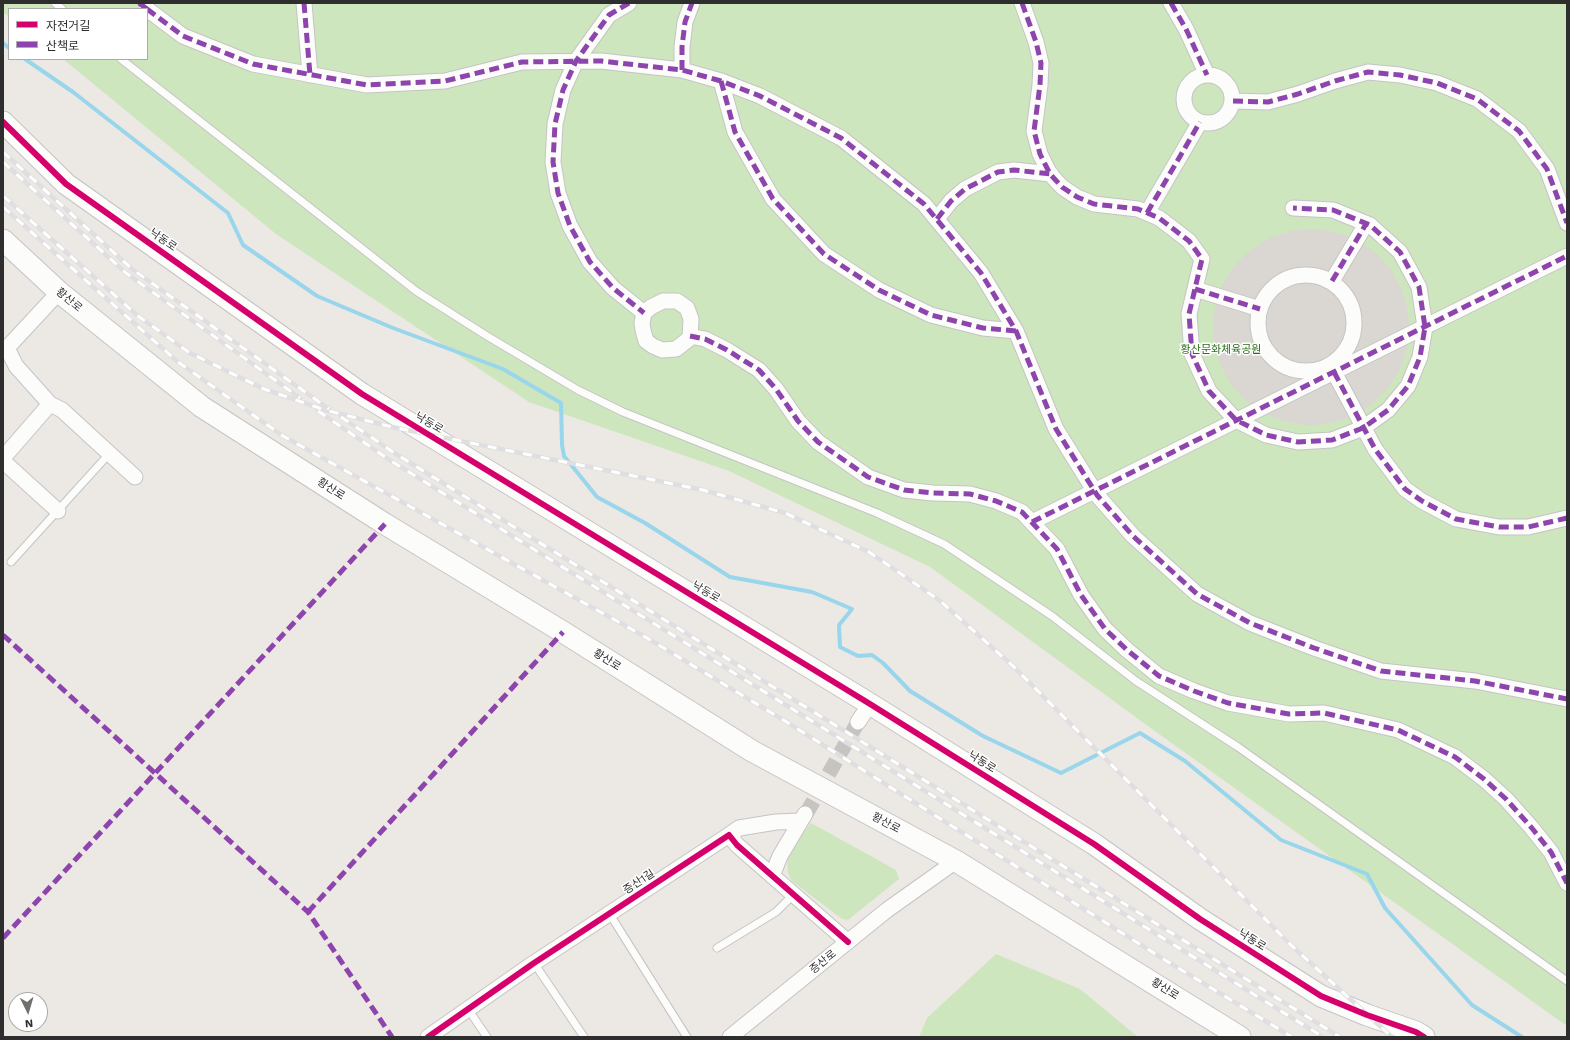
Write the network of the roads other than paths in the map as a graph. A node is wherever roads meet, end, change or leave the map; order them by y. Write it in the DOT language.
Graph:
graph roads {
  1 [pos="304,3"];
  2 [pos="629,3"];
  3 [pos="692,3"];
  4 [pos="1022,3"];
  5 [pos="1171,3"];
  6 [pos="148,10"];
  7 [pos="122,60"];
  8 [pos="576,61"];
  9 [pos="682,70"];
  10 [pos="310,75"];
  11 [pos="1207,75"];
  12 [pos="721,81"];
  13 [pos="1233,101"];
  14 [pos="3,122"];
  15 [pos="1200,122"];
  16 [pos="1050,174"];
  17 [pos="1293,208"];
  18 [pos="1147,213"];
  19 [pos="937,219"];
  20 [pos="1567,223"];
  21 [pos="1366,224"];
  22 [pos="3,240"];
  23 [pos="1567,256"];
  24 [pos="1332,280"];
  25 [pos="1195,289"];
  26 [pos="59,292"];
  27 [pos="1260,309"];
  28 [pos="644,313"];
  29 [pos="1425,326"];
  30 [pos="1016,331"];
  31 [pos="690,336"];
  32 [pos="5,348"];
  33 [pos="1334,372"];
  34 [pos="50,404"];
  35 [pos="1236,420"];
  36 [pos="1363,428"];
  37 [pos="109,454"];
  38 [pos="3,458"];
  39 [pos="3,461"];
  40 [pos="135,477"];
  41 [pos="1095,491"];
  42 [pos="58,511"];
  43 [pos="1567,518"];
  44 [pos="1032,522"];
  45 [pos="11,562"];
  46 [pos="1567,699"];
  47 [pos="870,704"];
  48 [pos="858,722"];
  49 [pos="729,835"];
  50 [pos="956,861"];
  51 [pos="772,876"];
  52 [pos="1567,883"];
  53 [pos="794,894"];
  54 [pos="609,913"];
  55 [pos="848,942"];
  56 [pos="717,948"];
  57 [pos="534,962"];
  58 [pos="1567,981"];
  59 [pos="468,1009"];
  60 [pos="428,1037"];
  61 [pos="487,1037"];
  62 [pos="584,1037"];
  63 [pos="687,1037"];
  64 [pos="730,1037"];
  65 [pos="1240,1037"];
  66 [pos="1424,1037"];
  1 -- 10 [label="street"];
  2 -- 8 [label="street"];
  3 -- 9 [label="street"];
  4 -- 16 [label="street"];
  5 -- 11 [label="street"];
  6 -- 10 [label="street"];
  7 -- 58 [label="lane"];
  8 -- 9 [label="street"];
  8 -- 10 [label="street"];
  8 -- 28 [label="street"];
  9 -- 12 [label="street"];
  11 -- 13 [label="street"];
  11 -- 15 [label="street"];
  12 -- 19 [label="street"];
  12 -- 30 [label="street"];
  13 -- 15 [label="street"];
  13 -- 20 [label="street"];
  14 -- 47 [label="street, 낙동로"];
  15 -- 18 [label="street"];
  16 -- 18 [label="street"];
  16 -- 19 [label="street"];
  17 -- 21 [label="street"];
  18 -- 25 [label="street"];
  19 -- 30 [label="street"];
  21 -- 24 [label="street"];
  21 -- 29 [label="street"];
  22 -- 26 [label="street, 황산로"];
  23 -- 29 [label="street"];
  24 -- 27 [label="street"];
  24 -- 27 [label="street"];
  25 -- 27 [label="street"];
  25 -- 35 [label="street"];
  26 -- 32 [label="street"];
  26 -- 50 [label="street, 황산로"];
  28 -- 31 [label="street"];
  28 -- 31 [label="street"];
  29 -- 33 [label="street"];
  29 -- 36 [label="street"];
  30 -- 41 [label="street"];
  31 -- 44 [label="street"];
  32 -- 34 [label="street"];
  33 -- 35 [label="street"];
  33 -- 36 [label="street"];
  34 -- 37 [label="street"];
  34 -- 38 [label="street"];
  35 -- 36 [label="street"];
  35 -- 41 [label="street"];
  36 -- 43 [label="street"];
  37 -- 40 [label="street"];
  37 -- 42 [label="lane"];
  39 -- 42 [label="street"];
  41 -- 44 [label="street"];
  41 -- 46 [label="street"];
  42 -- 45 [label="lane"];
  44 -- 52 [label="street"];
  47 -- 48 [label="street"];
  47 -- 66 [label="street, 낙동로"];
  49 -- 51 [label="street"];
  49 -- 51 [label="street, 증산1길"];
  49 -- 54 [label="street, 증산1길"];
  50 -- 55 [label="street, 증산로"];
  50 -- 65 [label="street, 황산로"];
  51 -- 53 [label="street"];
  53 -- 55 [label="street"];
  53 -- 56 [label="lane"];
  54 -- 57 [label="street, 증산1길"];
  54 -- 63 [label="lane"];
  55 -- 64 [label="street, 증산로"];
  57 -- 59 [label="street, 증산1길"];
  57 -- 62 [label="lane"];
  59 -- 60 [label="street, 증산1길"];
  59 -- 61 [label="lane"];
}
